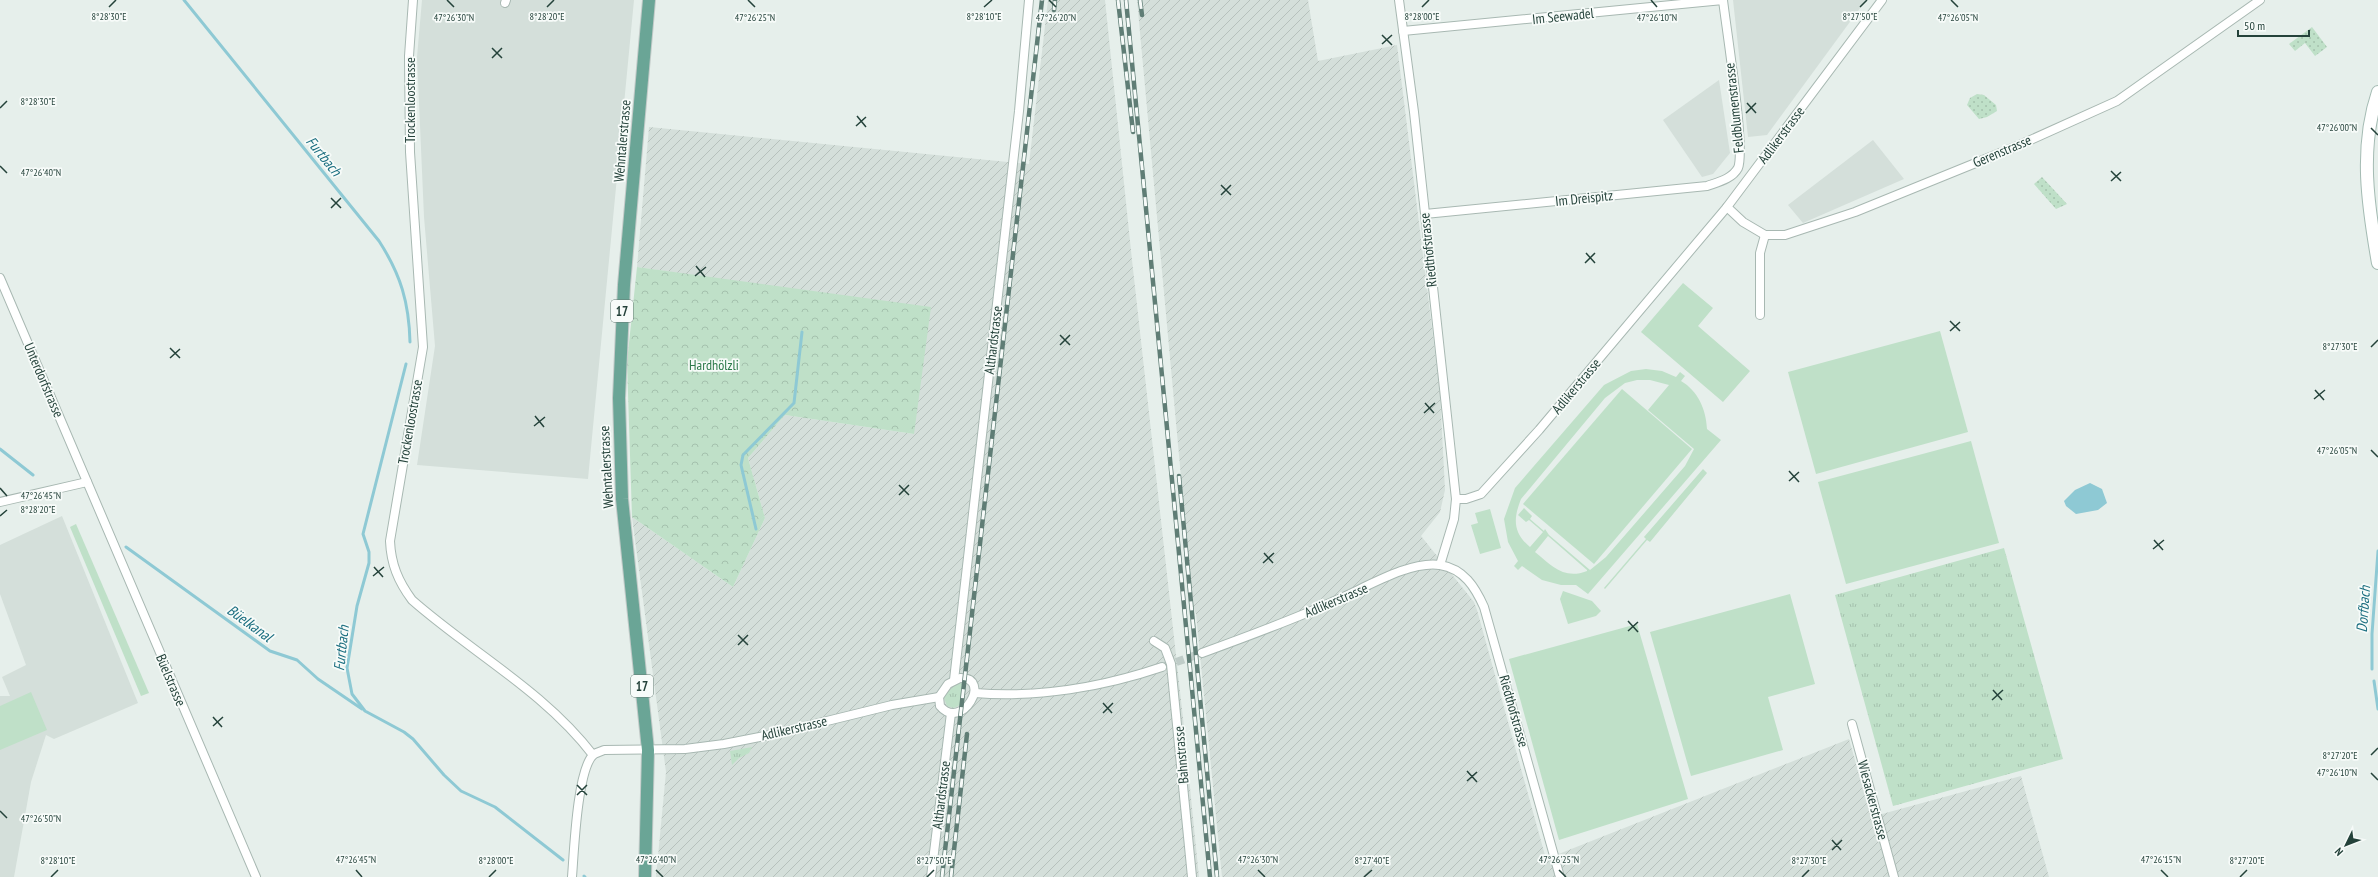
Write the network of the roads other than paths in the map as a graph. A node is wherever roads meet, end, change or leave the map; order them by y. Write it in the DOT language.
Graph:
graph roads {
  1 [pos="413,0"];
  2 [pos="649,0"];
  3 [pos="1029,0"];
  4 [pos="1399,0"];
  5 [pos="1722,0"];
  6 [pos="1882,0"];
  7 [pos="2260,0"];
  8 [pos="1403,31"];
  9 [pos="2378,92"];
  10 [pos="1738,168"];
  11 [pos="1727,207"];
  12 [pos="1424,214"];
  13 [pos="1765,235"];
  14 [pos="2378,263"];
  15 [pos="0,278"];
  16 [pos="1760,315"];
  17 [pos="87,482"];
  18 [pos="1456,499"];
  19 [pos="0,502"];
  20 [pos="1440,565"];
  21 [pos="1154,641"];
  22 [pos="1202,653"];
  23 [pos="1162,667"];
  24 [pos="954,680"];
  25 [pos="975,693"];
  26 [pos="939,697"];
  27 [pos="951,713"];
  28 [pos="1852,724"];
  29 [pos="648,750"];
  30 [pos="593,755"];
  31 [pos="256,877"];
  32 [pos="572,877"];
  33 [pos="645,877"];
  34 [pos="931,877"];
  35 [pos="1192,877"];
  36 [pos="1560,877"];
  37 [pos="1894,877"];
  1 -- 30 [label="street, Trockenloostrasse"];
  2 -- 29 [label="main road, Wehntalerstrasse / 17"];
  3 -- 24 [label="street, Althardstrasse"];
  4 -- 8 [label="street, Riedthofstrasse"];
  5 -- 8 [label="street, Im Seewadel"];
  5 -- 10 [label="street, Feldblumenstrasse"];
  6 -- 11 [label="street, Adlikerstrasse"];
  7 -- 13 [label="street, Gerenstrasse"];
  8 -- 12 [label="street, Riedthofstrasse"];
  9 -- 14 [label="street"];
  10 -- 12 [label="street, Im Dreispitz"];
  11 -- 13 [label="street, Gerenstrasse"];
  11 -- 18 [label="street, Adlikerstrasse"];
  12 -- 18 [label="street, Riedthofstrasse"];
  13 -- 16 [label="street"];
  15 -- 17 [label="street, Unterdorfstrasse"];
  17 -- 19 [label="street"];
  17 -- 31 [label="street, Büelstrasse"];
  18 -- 20 [label="street"];
  20 -- 22 [label="street, Adlikerstrasse"];
  20 -- 36 [label="street, Riedthofstrasse"];
  21 -- 35 [label="street, Bahnstrasse"];
  23 -- 25 [label="street"];
  24 -- 25 [label="street"];
  24 -- 26 [label="street"];
  25 -- 27 [label="street"];
  26 -- 27 [label="street"];
  26 -- 29 [label="street, Adlikerstrasse"];
  27 -- 34 [label="street, Althardstrasse"];
  28 -- 37 [label="street, Wiesackerstrasse"];
  29 -- 30 [label="street"];
  29 -- 33 [label="main road, 17"];
  30 -- 32 [label="street"];
}
